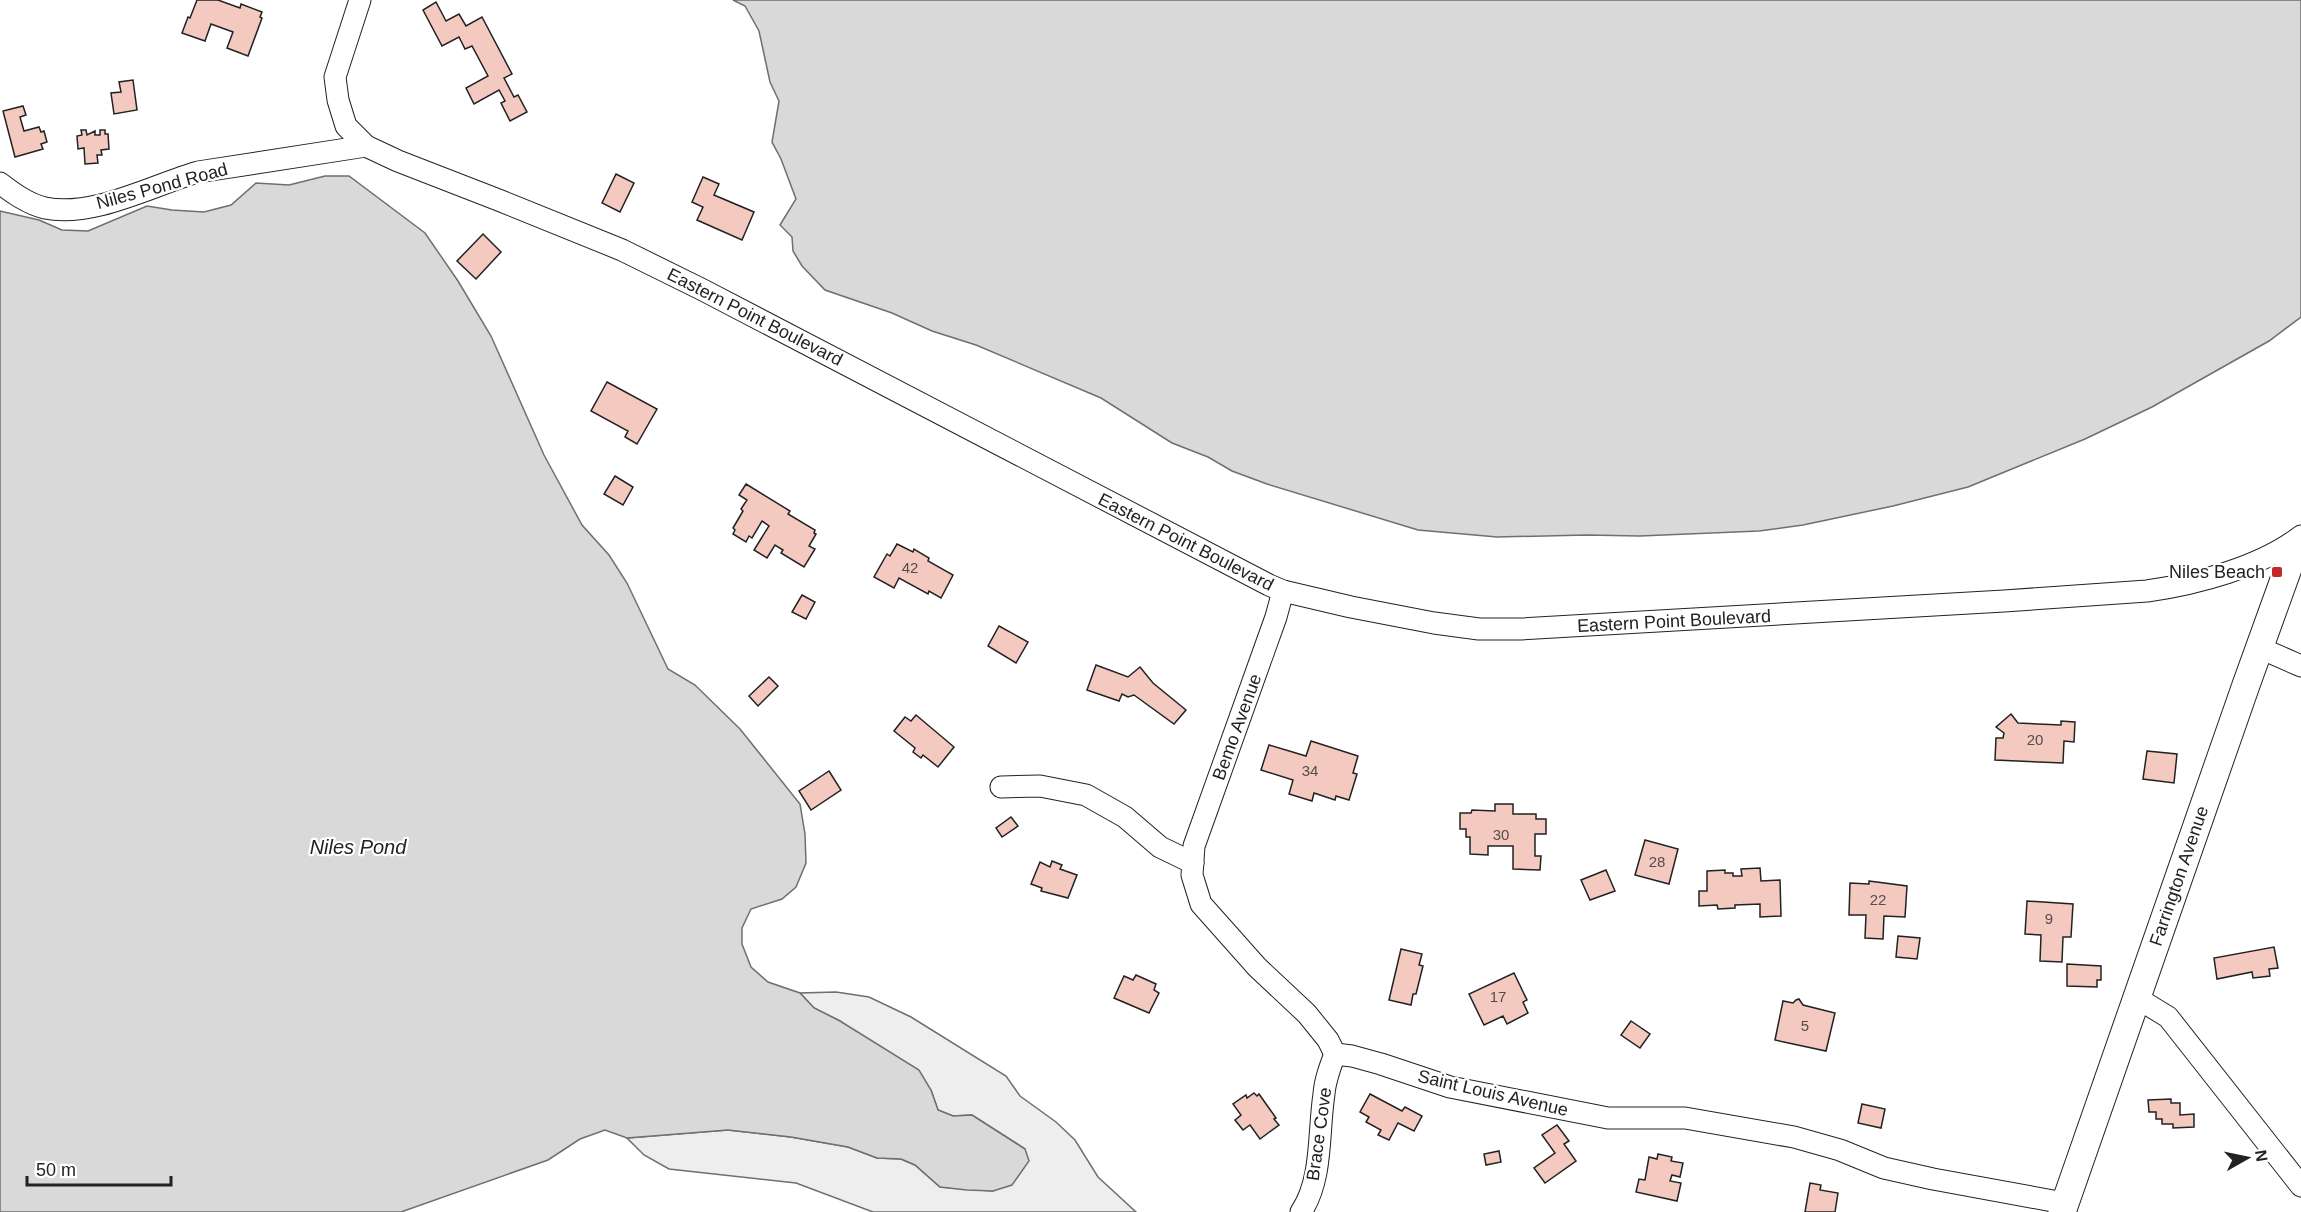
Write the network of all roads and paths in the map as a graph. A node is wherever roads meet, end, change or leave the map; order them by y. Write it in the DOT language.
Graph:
graph roads {
  1 [pos="360,0"];
  2 [pos="366,146"];
  3 [pos="0,183"];
  4 [pos="2301,536"];
  5 [pos="2301,542"];
  6 [pos="1283,591"];
  7 [pos="2260,648"];
  8 [pos="2301,666"];
  9 [pos="1001,788"];
  10 [pos="1193,863"];
  11 [pos="2137,998"];
  12 [pos="1335,1054"];
  13 [pos="2301,1186"];
  14 [pos="2063,1207"];
  15 [pos="1300,1212"];
  1 -- 2 [label="street, Eastern Point Boulevard"];
  2 -- 3 [label="street, Niles Pond Road"];
  2 -- 6 [label="street, Eastern Point Boulevard"];
  4 -- 6 [label="street, Eastern Point Boulevard"];
  5 -- 7 [label="main road, Farrington Avenue"];
  6 -- 10 [label="street, Bemo Avenue"];
  7 -- 8 [label="street"];
  7 -- 11 [label="main road, Farrington Avenue"];
  9 -- 10 [label="street"];
  10 -- 12 [label="street"];
  11 -- 13 [label="street"];
  11 -- 14 [label="main road, Farrington Avenue"];
  12 -- 14 [label="street, Saint Louis Avenue"];
  12 -- 15 [label="street, Brace Cove"];
}
